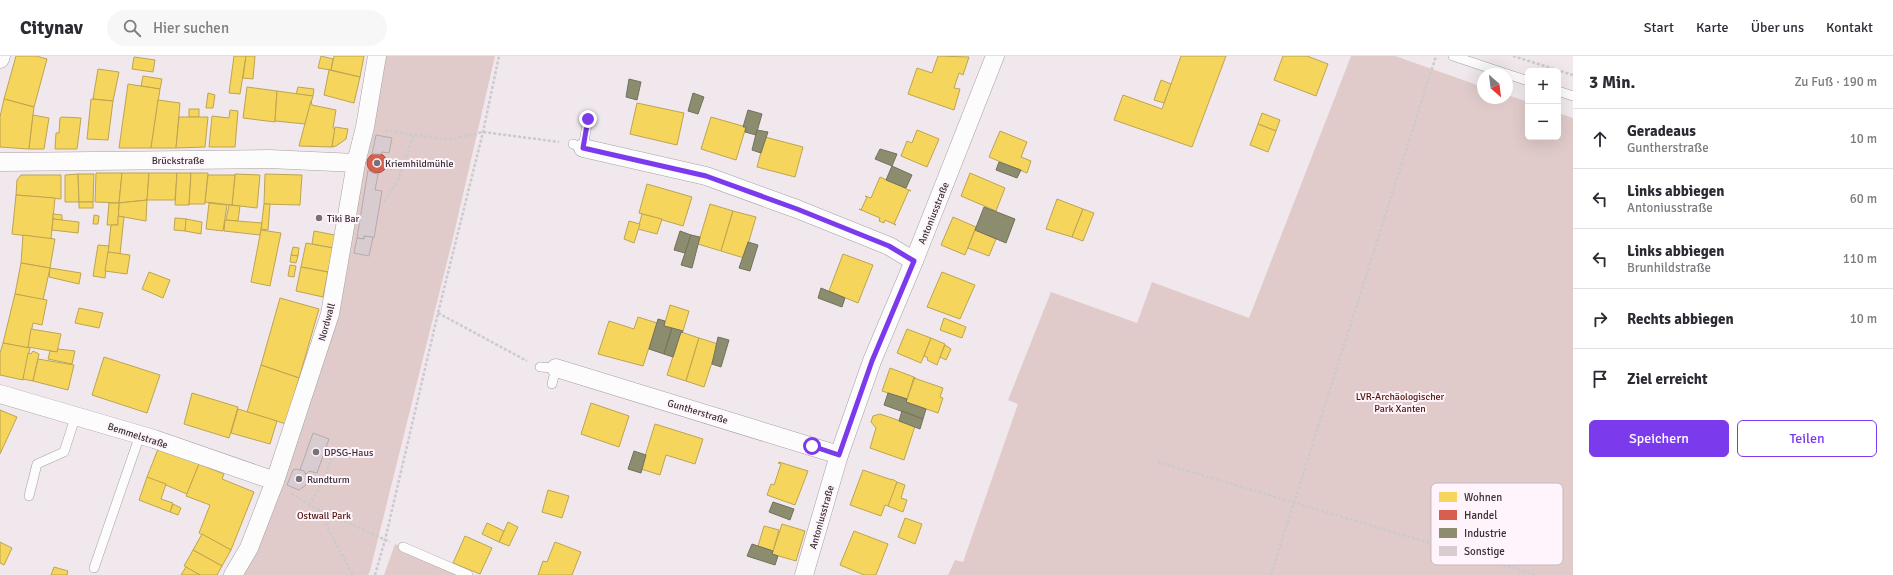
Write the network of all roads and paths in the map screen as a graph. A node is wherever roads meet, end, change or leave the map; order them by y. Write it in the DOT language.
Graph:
graph roads {
  1 [pos="377,56"];
  2 [pos="499,56"];
  3 [pos="995,56"];
  4 [pos="1436,56"];
  5 [pos="1453,56"];
  6 [pos="1513,56"];
  7 [pos="1489,68"];
  8 [pos="1573,75"];
  9 [pos="1513,76"];
  10 [pos="1525,80"];
  11 [pos="1561,92"];
  12 [pos="1573,96"];
  13 [pos="588,119"];
  14 [pos="378,129"];
  15 [pos="483,132"];
  16 [pos="414,135"];
  17 [pos="578,146"];
  18 [pos="0,162"];
  19 [pos="356,163"];
  20 [pos="384,202"];
  21 [pos="914,261"];
  22 [pos="438,313"];
  23 [pos="549,373"];
  24 [pos="0,394"];
  25 [pos="76,415"];
  26 [pos="140,435"];
  27 [pos="334,451"];
  28 [pos="839,455"];
  29 [pos="1158,462"];
  30 [pos="275,481"];
  31 [pos="290,493"];
  32 [pos="29,496"];
  33 [pos="1293,502"];
  34 [pos="309,505"];
  35 [pos="318,509"];
  36 [pos="385,540"];
  37 [pos="1431,543"];
  38 [pos="403,547"];
  39 [pos="1504,565"];
  40 [pos="94,568"];
  41 [pos="233,575"];
  42 [pos="353,575"];
  43 [pos="375,575"];
  44 [pos="468,575"];
  45 [pos="804,575"];
  46 [pos="1271,575"];
  47 [pos="1537,575"];
  1 -- 19 [label="street, Nordwall"];
  2 -- 15 [label="path"];
  3 -- 21 [label="street, Antoniusstraße"];
  4 -- 33 [label="path"];
  5 -- 7 [label="lane"];
  6 -- 8 [label="path"];
  9 -- 10 [label="lane"];
  11 -- 12 [label="lane"];
  13 -- 17 [label="lane"];
  14 -- 16 [label="path"];
  15 -- 16 [label="path"];
  15 -- 17 [label="path"];
  15 -- 22 [label="path"];
  16 -- 20 [label="path"];
  17 -- 21 [label="street"];
  18 -- 19 [label="street, Brückstraße"];
  19 -- 30 [label="street, Nordwall"];
  21 -- 28 [label="street, Antoniusstraße"];
  22 -- 23 [label="path"];
  22 -- 36 [label="path"];
  23 -- 28 [label="street, Guntherstraße"];
  24 -- 25 [label="street, Bemmelstraße"];
  25 -- 26 [label="street, Bemmelstraße"];
  25 -- 32 [label="lane"];
  26 -- 30 [label="street, Bemmelstraße"];
  26 -- 40 [label="lane"];
  27 -- 34 [label="path"];
  28 -- 45 [label="street, Antoniusstraße"];
  29 -- 33 [label="path"];
  30 -- 41 [label="street, Nordwall"];
  31 -- 34 [label="path"];
  33 -- 37 [label="path"];
  33 -- 46 [label="path"];
  34 -- 35 [label="path"];
  35 -- 36 [label="path"];
  35 -- 42 [label="path"];
  36 -- 43 [label="path"];
  38 -- 44 [label="lane"];
  39 -- 47 [label="path"];
}
